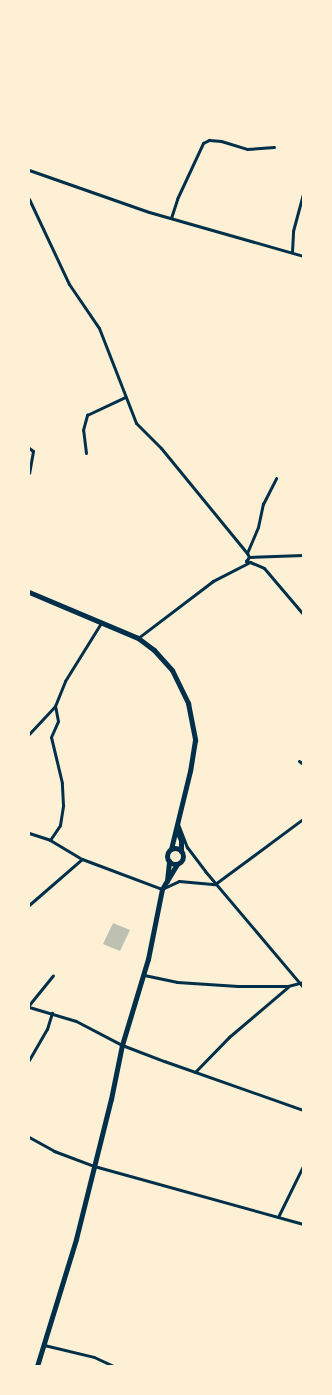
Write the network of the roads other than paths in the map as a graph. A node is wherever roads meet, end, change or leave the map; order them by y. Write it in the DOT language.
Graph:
graph roads {
  1 [pos="274,146"];
  2 [pos="29,170"];
  3 [pos="303,194"];
  4 [pos="29,199"];
  5 [pos="171,218"];
  6 [pos="292,252"];
  7 [pos="303,256"];
  8 [pos="125,397"];
  9 [pos="29,448"];
  10 [pos="86,453"];
  11 [pos="29,473"];
  12 [pos="276,478"];
  13 [pos="248,555"];
  14 [pos="303,555"];
  15 [pos="250,562"];
  16 [pos="29,592"];
  17 [pos="303,614"];
  18 [pos="102,621"];
  19 [pos="138,638"];
  20 [pos="55,706"];
  21 [pos="29,734"];
  22 [pos="299,761"];
  23 [pos="303,764"];
  24 [pos="303,819"];
  25 [pos="178,822"];
  26 [pos="177,831"];
  27 [pos="29,833"];
  28 [pos="50,840"];
  29 [pos="171,849"];
  30 [pos="181,851"];
  31 [pos="82,859"];
  32 [pos="169,861"];
  33 [pos="177,864"];
  34 [pos="167,881"];
  35 [pos="215,884"];
  36 [pos="162,889"];
  37 [pos="29,905"];
  38 [pos="53,975"];
  39 [pos="144,975"];
  40 [pos="302,984"];
  41 [pos="288,986"];
  42 [pos="29,1006"];
  43 [pos="52,1014"];
  44 [pos="122,1045"];
  45 [pos="29,1060"];
  46 [pos="195,1072"];
  47 [pos="303,1110"];
  48 [pos="29,1137"];
  49 [pos="94,1166"];
  50 [pos="303,1166"];
  51 [pos="278,1217"];
  52 [pos="303,1224"];
  53 [pos="44,1345"];
  54 [pos="37,1366"];
  55 [pos="113,1366"];
  1 -- 5 [label="street"];
  2 -- 5 [label="street"];
  3 -- 6 [label="street"];
  4 -- 8 [label="street"];
  5 -- 6 [label="street"];
  6 -- 7 [label="street"];
  8 -- 10 [label="street"];
  8 -- 13 [label="street"];
  9 -- 11 [label="street"];
  12 -- 13 [label="street"];
  13 -- 14 [label="street"];
  13 -- 15 [label="street"];
  15 -- 17 [label="street"];
  15 -- 19 [label="street"];
  16 -- 18 [label="highway"];
  18 -- 19 [label="highway"];
  18 -- 20 [label="street"];
  19 -- 25 [label="highway"];
  20 -- 21 [label="street"];
  20 -- 28 [label="street"];
  22 -- 23 [label="street"];
  24 -- 35 [label="street"];
  25 -- 26 [label="highway"];
  25 -- 35 [label="street"];
  26 -- 29 [label="highway"];
  26 -- 30 [label="highway"];
  27 -- 28 [label="street"];
  28 -- 31 [label="street"];
  29 -- 30 [label="highway"];
  29 -- 32 [label="highway"];
  30 -- 33 [label="highway"];
  31 -- 36 [label="street"];
  31 -- 37 [label="street"];
  32 -- 33 [label="highway"];
  32 -- 34 [label="highway"];
  33 -- 34 [label="highway"];
  34 -- 36 [label="highway"];
  35 -- 36 [label="street"];
  35 -- 40 [label="street"];
  36 -- 39 [label="highway"];
  38 -- 42 [label="street"];
  39 -- 41 [label="street"];
  39 -- 44 [label="highway"];
  40 -- 41 [label="street"];
  41 -- 46 [label="street"];
  42 -- 43 [label="street"];
  43 -- 44 [label="street"];
  43 -- 45 [label="street"];
  44 -- 46 [label="street"];
  44 -- 49 [label="highway"];
  46 -- 47 [label="street"];
  48 -- 49 [label="street"];
  49 -- 51 [label="street"];
  49 -- 53 [label="highway"];
  50 -- 51 [label="street"];
  51 -- 52 [label="street"];
  53 -- 54 [label="highway"];
  53 -- 55 [label="street"];
}
